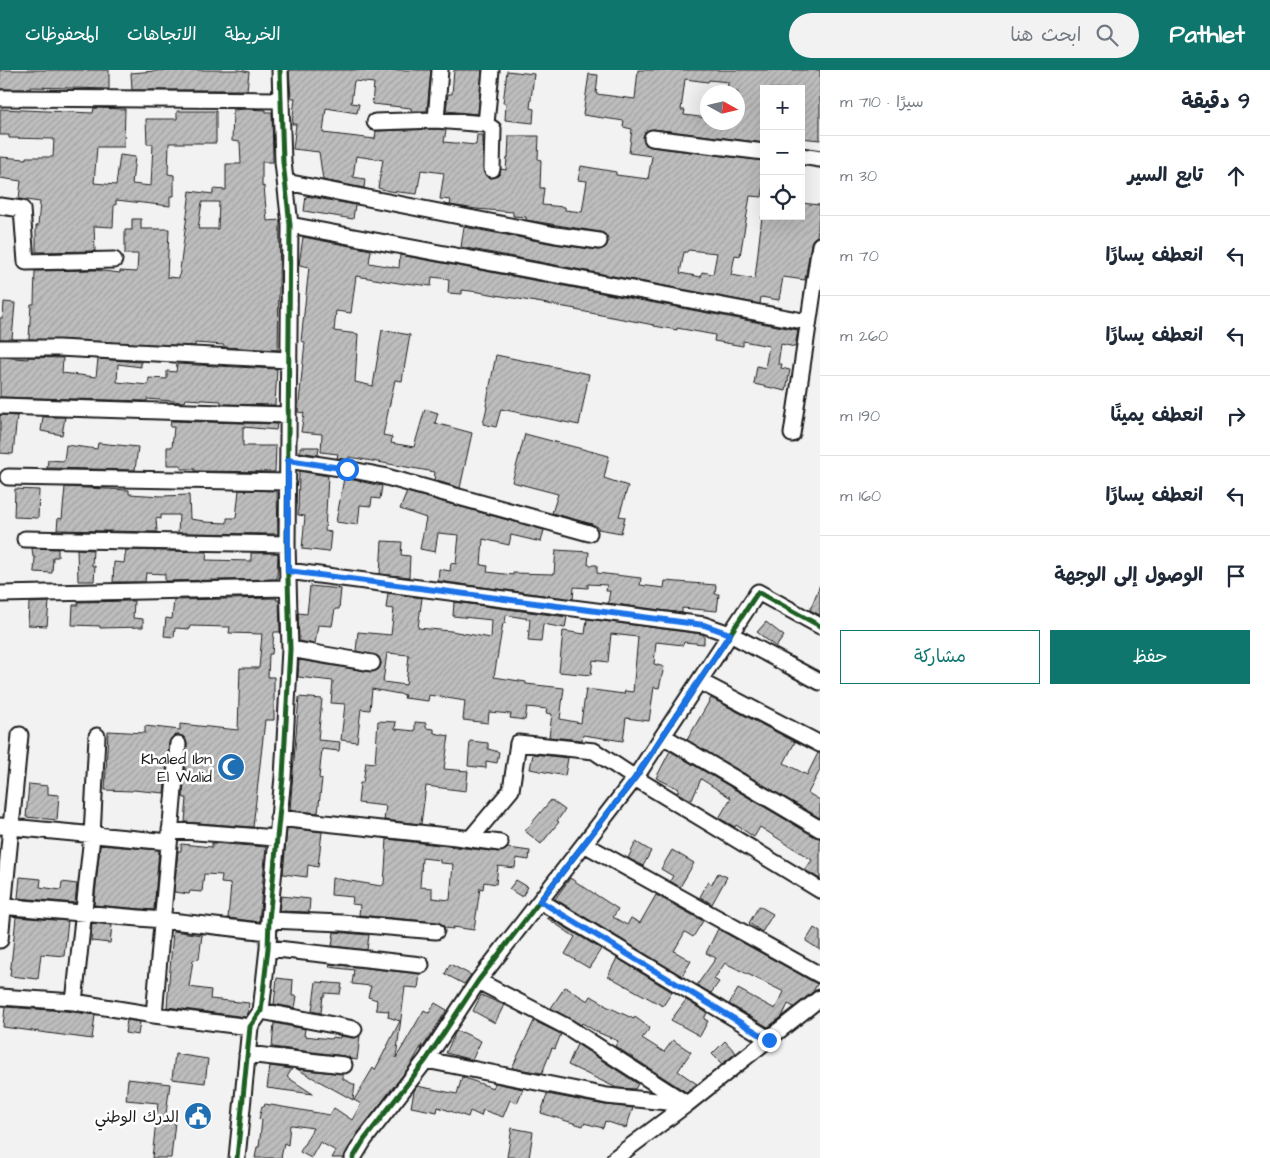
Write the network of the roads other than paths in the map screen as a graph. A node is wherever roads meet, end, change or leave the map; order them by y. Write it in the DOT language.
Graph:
graph roads {
  1 [pos="280,70"];
  2 [pos="440,70"];
  3 [pos="491,70"];
  4 [pos="0,98"];
  5 [pos="281,100"];
  6 [pos="436,120"];
  7 [pos="375,122"];
  8 [pos="486,124"];
  9 [pos="652,138"];
  10 [pos="760,152"];
  11 [pos="805,157"];
  12 [pos="820,159"];
  13 [pos="492,169"];
  14 [pos="286,182"];
  15 [pos="0,206"];
  16 [pos="290,225"];
  17 [pos="599,241"];
  18 [pos="820,245"];
  19 [pos="114,260"];
  20 [pos="808,322"];
  21 [pos="0,348"];
  22 [pos="289,360"];
  23 [pos="0,406"];
  24 [pos="288,415"];
  25 [pos="792,434"];
  26 [pos="288,460"];
  27 [pos="8,477"];
  28 [pos="288,482"];
  29 [pos="588,533"];
  30 [pos="25,540"];
  31 [pos="288,544"];
  32 [pos="288,571"];
  33 [pos="288,588"];
  34 [pos="0,594"];
  35 [pos="820,626"];
  36 [pos="730,634"];
  37 [pos="290,649"];
  38 [pos="372,662"];
  39 [pos="699,681"];
  40 [pos="820,682"];
  41 [pos="20,735"];
  42 [pos="97,736"];
  43 [pos="663,736"];
  44 [pos="178,744"];
  45 [pos="820,744"];
  46 [pos="635,778"];
  47 [pos="278,818"];
  48 [pos="5,827"];
  49 [pos="820,829"];
  50 [pos="92,836"];
  51 [pos="170,836"];
  52 [pos="276,838"];
  53 [pos="470,838"];
  54 [pos="500,843"];
  55 [pos="584,844"];
  56 [pos="820,890"];
  57 [pos="540,901"];
  58 [pos="2,906"];
  59 [pos="84,913"];
  60 [pos="162,920"];
  61 [pos="268,926"];
  62 [pos="436,931"];
  63 [pos="0,940"];
  64 [pos="268,948"];
  65 [pos="421,964"];
  66 [pos="820,975"];
  67 [pos="478,981"];
  68 [pos="0,997"];
  69 [pos="820,998"];
  70 [pos="74,1002"];
  71 [pos="261,1011"];
  72 [pos="154,1015"];
  73 [pos="250,1028"];
  74 [pos="354,1029"];
  75 [pos="769,1040"];
  76 [pos="248,1054"];
  77 [pos="426,1060"];
  78 [pos="344,1064"];
  79 [pos="687,1104"];
  80 [pos="237,1158"];
  81 [pos="353,1158"];
  82 [pos="615,1158"];
  1 -- 5 [label="street"];
  2 -- 6 [label="street"];
  3 -- 8 [label="street"];
  4 -- 5 [label="street"];
  5 -- 14 [label="street"];
  6 -- 7 [label="street"];
  6 -- 8 [label="street"];
  8 -- 13 [label="street"];
  9 -- 10 [label="street"];
  11 -- 12 [label="street"];
  14 -- 16 [label="street"];
  14 -- 17 [label="street"];
  15 -- 19 [label="street"];
  16 -- 20 [label="street"];
  16 -- 22 [label="street"];
  18 -- 20 [label="street"];
  20 -- 25 [label="street"];
  21 -- 22 [label="street"];
  22 -- 24 [label="street"];
  23 -- 24 [label="street"];
  24 -- 26 [label="street"];
  26 -- 28 [label="street"];
  26 -- 29 [label="street"];
  27 -- 28 [label="street"];
  28 -- 31 [label="street"];
  30 -- 31 [label="street"];
  31 -- 32 [label="street"];
  32 -- 33 [label="street"];
  32 -- 36 [label="street"];
  33 -- 34 [label="street"];
  33 -- 37 [label="street"];
  35 -- 36 [label="street"];
  36 -- 39 [label="street"];
  36 -- 40 [label="street"];
  37 -- 38 [label="street"];
  37 -- 47 [label="street"];
  39 -- 43 [label="street"];
  39 -- 45 [label="street"];
  41 -- 48 [label="street"];
  42 -- 50 [label="street"];
  43 -- 46 [label="street"];
  43 -- 49 [label="street"];
  44 -- 51 [label="street"];
  46 -- 53 [label="street"];
  46 -- 55 [label="street"];
  46 -- 56 [label="street"];
  47 -- 52 [label="street"];
  47 -- 53 [label="street"];
  48 -- 50 [label="street"];
  48 -- 58 [label="street"];
  50 -- 51 [label="street"];
  50 -- 59 [label="street"];
  51 -- 52 [label="street"];
  51 -- 60 [label="street"];
  52 -- 61 [label="street"];
  53 -- 54 [label="street"];
  55 -- 57 [label="street"];
  55 -- 66 [label="street"];
  57 -- 67 [label="street"];
  57 -- 75 [label="street"];
  58 -- 59 [label="street"];
  58 -- 63 [label="street"];
  59 -- 60 [label="street"];
  59 -- 70 [label="street"];
  60 -- 61 [label="street"];
  60 -- 72 [label="street"];
  61 -- 62 [label="street"];
  61 -- 64 [label="street"];
  64 -- 65 [label="street"];
  64 -- 71 [label="street"];
  67 -- 77 [label="street"];
  67 -- 79 [label="street"];
  68 -- 70 [label="street"];
  69 -- 75 [label="street"];
  70 -- 72 [label="street"];
  71 -- 73 [label="street"];
  71 -- 74 [label="street"];
  72 -- 73 [label="street"];
  73 -- 76 [label="street"];
  75 -- 79 [label="street"];
  76 -- 78 [label="street"];
  76 -- 80 [label="street"];
  77 -- 79 [label="street"];
  77 -- 81 [label="street"];
  79 -- 82 [label="street"];
}
